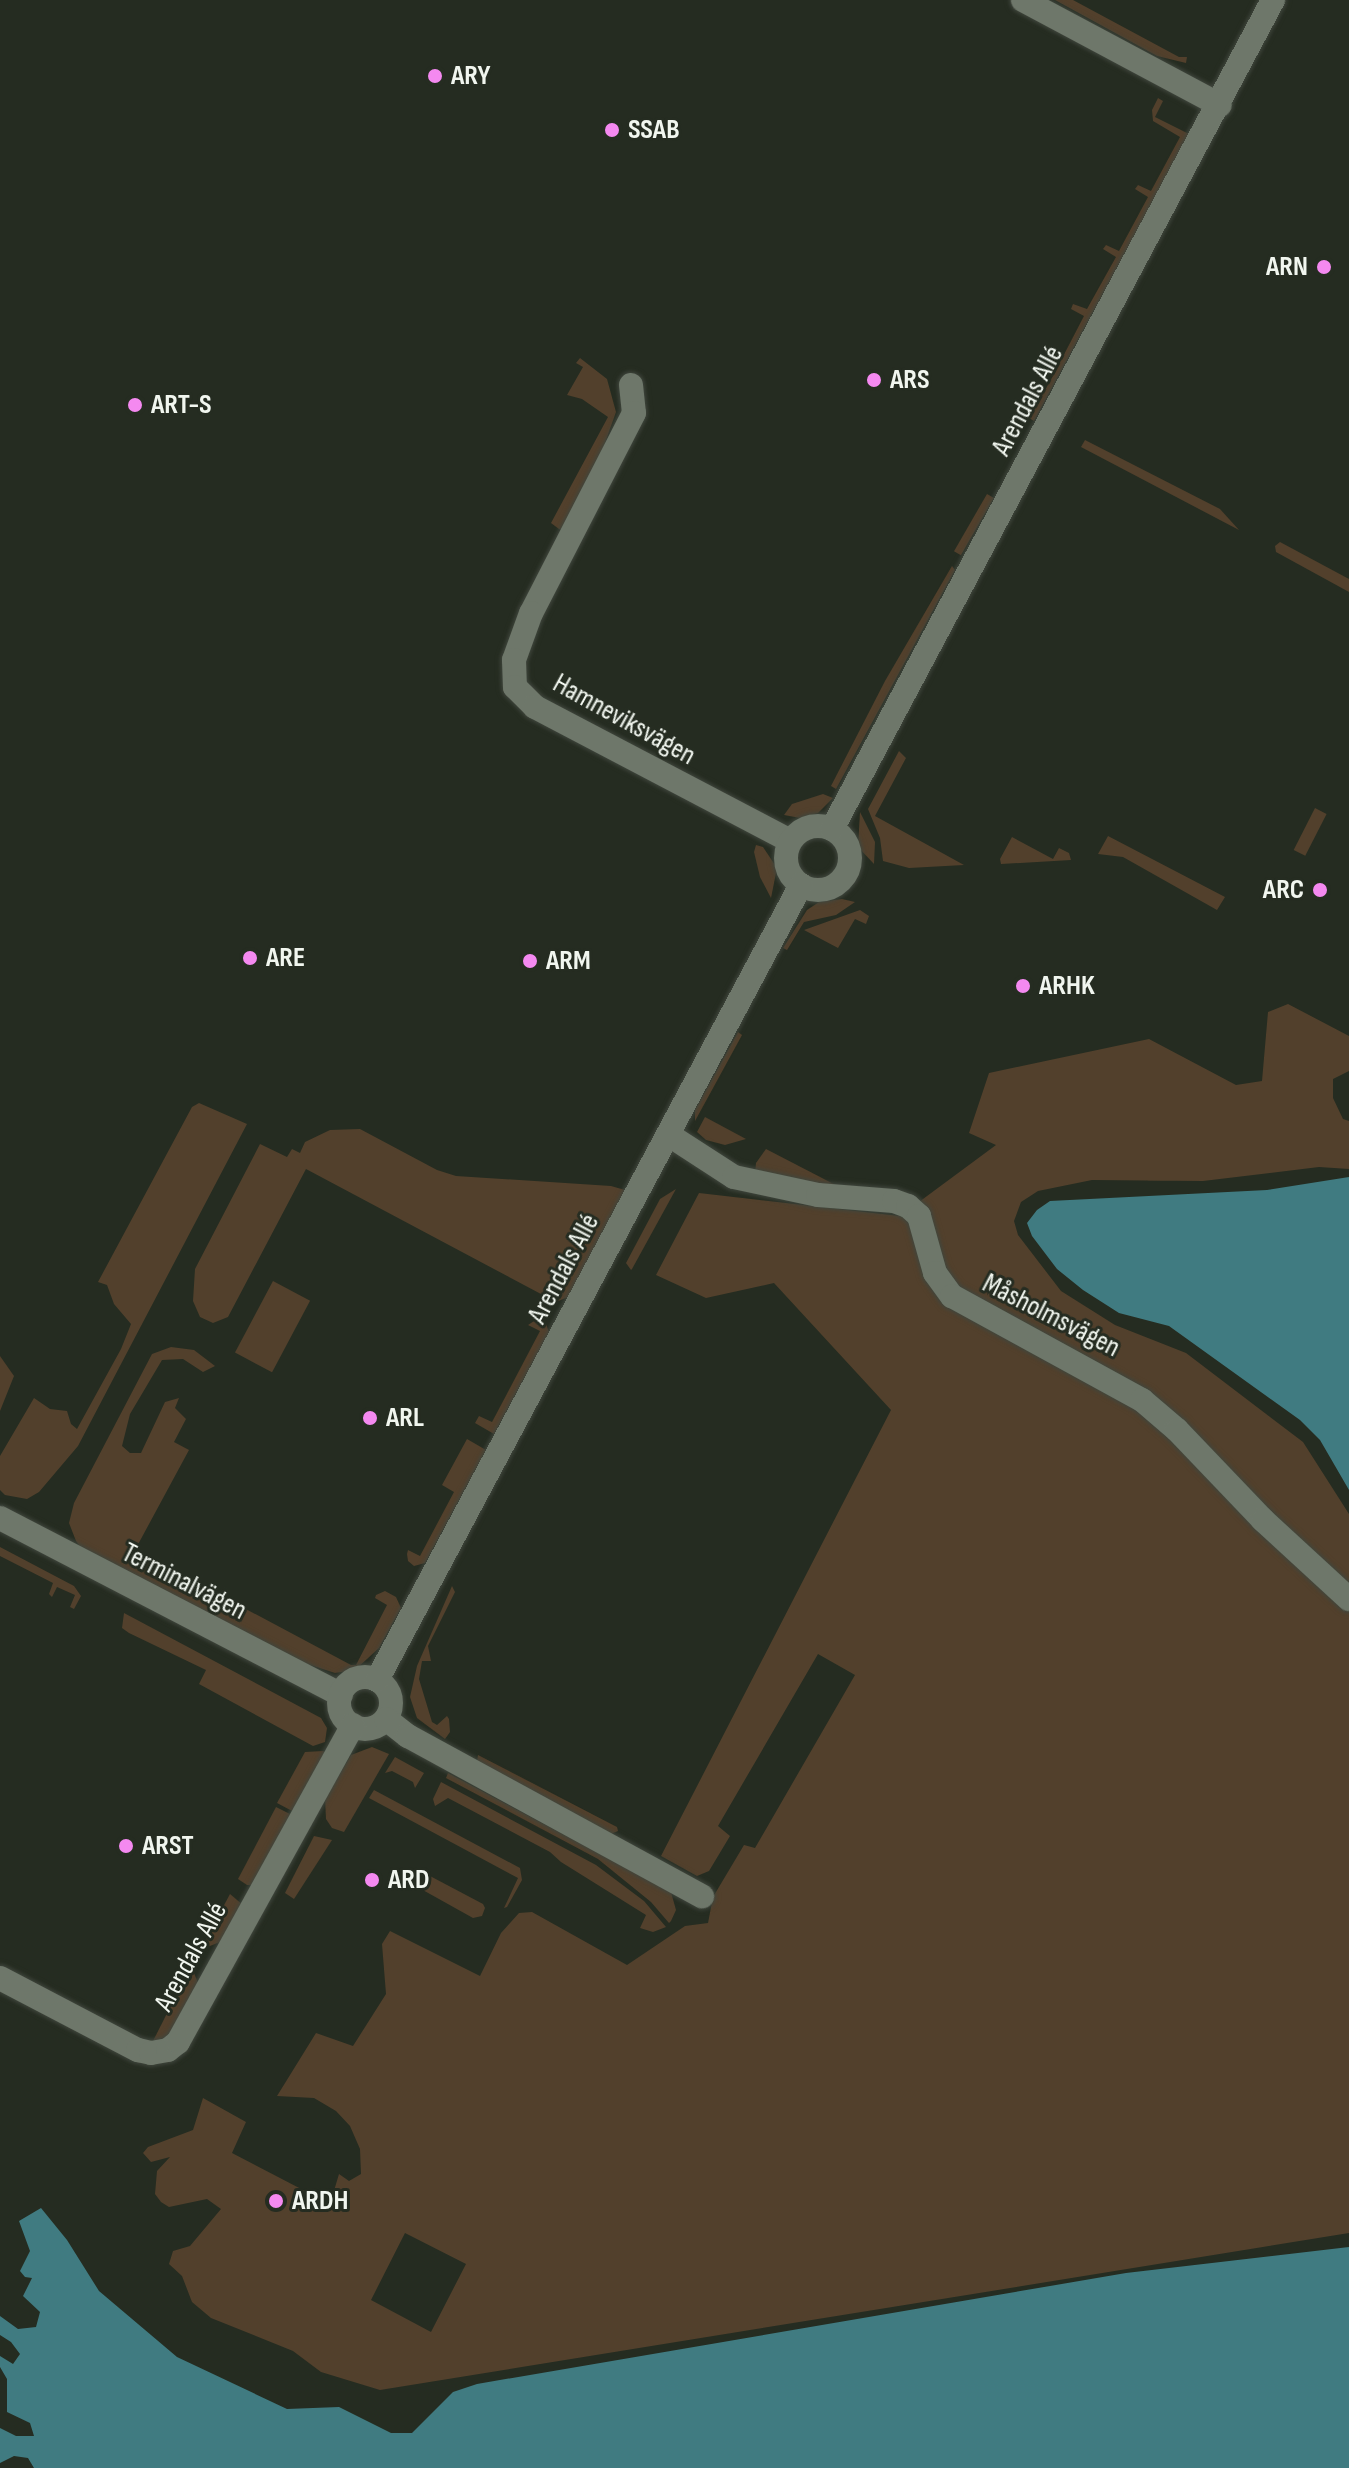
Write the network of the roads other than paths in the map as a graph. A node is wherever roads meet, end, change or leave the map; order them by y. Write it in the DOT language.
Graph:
graph roads {
  1 [pos="1023,0"];
  2 [pos="1273,0"];
  3 [pos="1220,105"];
  4 [pos="631,385"];
  5 [pos="832,829"];
  6 [pos="790,841"];
  7 [pos="801,885"];
  8 [pos="669,1135"];
  9 [pos="0,1518"];
  10 [pos="1349,1599"];
  11 [pos="377,1680"];
  12 [pos="341,1695"];
  13 [pos="386,1719"];
  14 [pos="353,1725"];
  15 [pos="702,1896"];
  16 [pos="0,1978"];
  1 -- 3 [label="street"];
  2 -- 3 [label="street, Arendals Allé"];
  3 -- 5 [label="street, Arendals Allé"];
  4 -- 6 [label="street, Hamneviksvägen"];
  5 -- 6 [label="street"];
  5 -- 7 [label="street"];
  6 -- 7 [label="street"];
  7 -- 8 [label="street, Arendals Allé"];
  8 -- 10 [label="street, Måsholmsvägen"];
  8 -- 11 [label="street, Arendals Allé"];
  9 -- 12 [label="street, Terminalvägen"];
  11 -- 12 [label="street"];
  11 -- 13 [label="street"];
  12 -- 14 [label="street"];
  13 -- 14 [label="street"];
  13 -- 15 [label="street"];
  14 -- 16 [label="street, Arendals Allé"];
}
